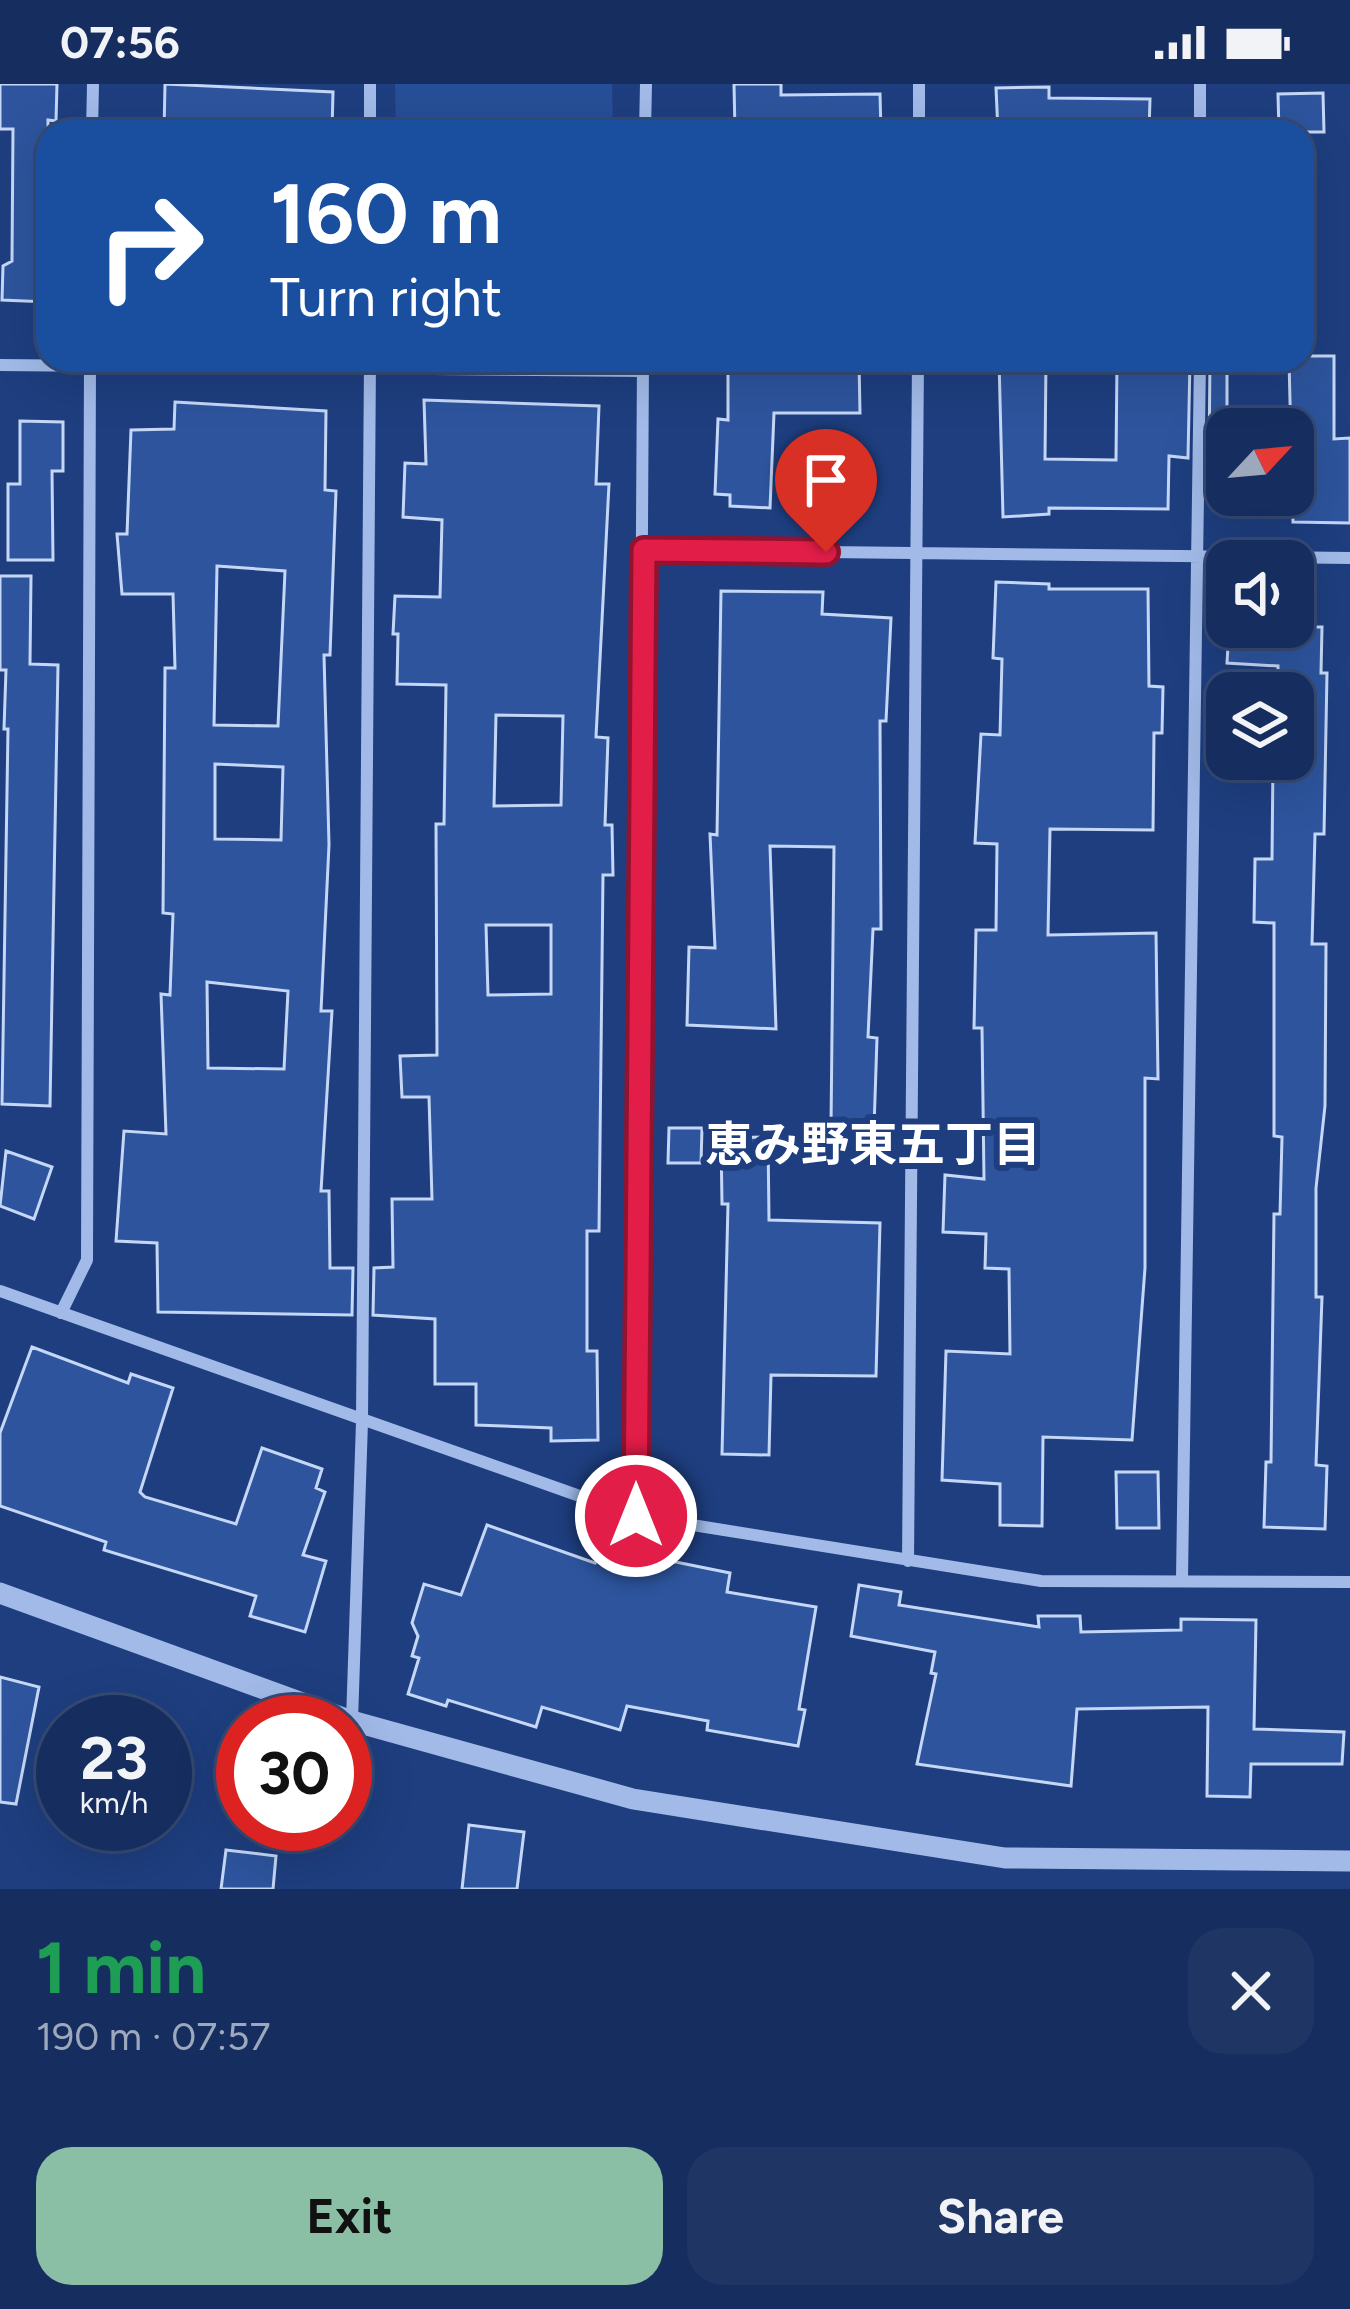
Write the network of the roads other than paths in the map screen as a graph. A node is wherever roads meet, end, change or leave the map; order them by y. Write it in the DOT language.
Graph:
graph roads {
  1 [pos="93,84"];
  2 [pos="370,84"];
  3 [pos="646,84"];
  4 [pos="919,84"];
  5 [pos="1200,84"];
  6 [pos="92,120"];
  7 [pos="370,120"];
  8 [pos="645,120"];
  9 [pos="919,120"];
  10 [pos="1200,120"];
  11 [pos="36,363"];
  12 [pos="0,365"];
  13 [pos="90,372"];
  14 [pos="370,372"];
  15 [pos="643,372"];
  16 [pos="918,372"];
  17 [pos="1200,372"];
  18 [pos="644,550"];
  19 [pos="917,553"];
  20 [pos="1200,556"];
  21 [pos="1350,558"];
  22 [pos="0,1291"];
  23 [pos="61,1313"];
  24 [pos="362,1422"];
  25 [pos="636,1516"];
  26 [pos="908,1561"];
  27 [pos="1181,1579"];
  28 [pos="1350,1582"];
  29 [pos="0,1593"];
  30 [pos="280,1695"];
  31 [pos="353,1695"];
  32 [pos="372,1727"];
  33 [pos="1350,1862"];
  1 -- 6 [label="street"];
  2 -- 7 [label="street"];
  3 -- 8 [label="street"];
  4 -- 9 [label="street"];
  5 -- 10 [label="street"];
  11 -- 12 [label="street"];
  13 -- 23 [label="street"];
  14 -- 24 [label="street"];
  15 -- 18 [label="street"];
  16 -- 19 [label="street"];
  17 -- 20 [label="street"];
  18 -- 19 [label="street"];
  18 -- 25 [label="street"];
  19 -- 20 [label="street"];
  19 -- 26 [label="street"];
  20 -- 21 [label="street"];
  20 -- 27 [label="street"];
  22 -- 23 [label="street"];
  23 -- 24 [label="street"];
  24 -- 25 [label="street"];
  24 -- 31 [label="street"];
  25 -- 26 [label="street"];
  26 -- 27 [label="street"];
  27 -- 28 [label="street"];
  29 -- 30 [label="street"];
  32 -- 33 [label="street"];
}
